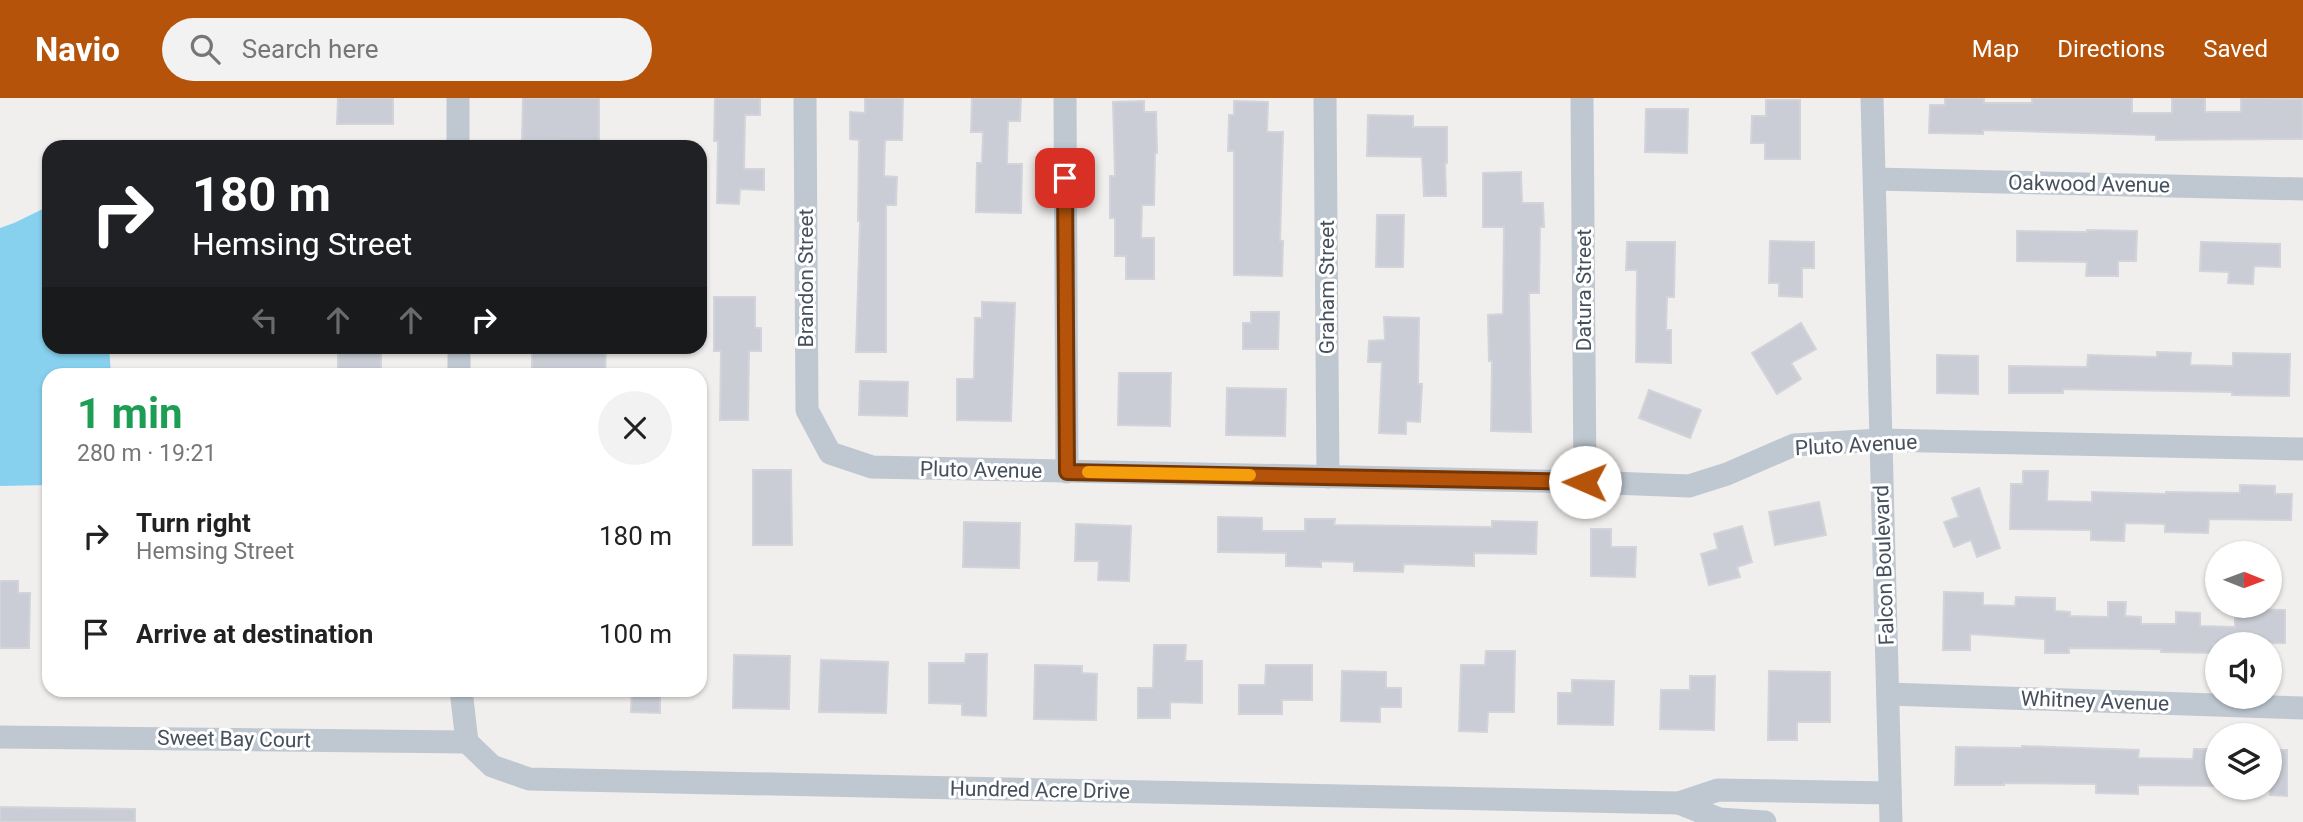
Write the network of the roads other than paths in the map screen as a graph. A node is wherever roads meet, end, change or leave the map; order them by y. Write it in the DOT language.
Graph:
graph roads {
  1 [pos="457,98"];
  2 [pos="805,98"];
  3 [pos="1065,98"];
  4 [pos="1325,98"];
  5 [pos="1582,98"];
  6 [pos="1872,98"];
  7 [pos="458,140"];
  8 [pos="1875,180"];
  9 [pos="2303,189"];
  10 [pos="1880,440"];
  11 [pos="2303,449"];
  12 [pos="830,453"];
  13 [pos="1067,472"];
  14 [pos="1328,477"];
  15 [pos="1585,482"];
  16 [pos="1888,694"];
  17 [pos="462,697"];
  18 [pos="2303,708"];
  19 [pos="0,737"];
  20 [pos="467,742"];
  21 [pos="1890,793"];
  22 [pos="1679,803"];
  23 [pos="1765,822"];
  24 [pos="1891,822"];
  1 -- 7 [label="street"];
  2 -- 12 [label="street, Brandon Street"];
  3 -- 13 [label="street"];
  4 -- 14 [label="street, Graham Street"];
  5 -- 15 [label="street, Datura Street"];
  6 -- 8 [label="street, Falcon Boulevard"];
  8 -- 9 [label="street, Oakwood Avenue"];
  8 -- 10 [label="street, Falcon Boulevard"];
  10 -- 11 [label="street, Pluto Avenue"];
  10 -- 15 [label="street, Pluto Avenue"];
  10 -- 16 [label="street, Falcon Boulevard"];
  12 -- 13 [label="street, Pluto Avenue"];
  13 -- 14 [label="street, Pluto Avenue"];
  14 -- 15 [label="street, Pluto Avenue"];
  16 -- 18 [label="street, Whitney Avenue"];
  16 -- 21 [label="street, Falcon Boulevard"];
  17 -- 20 [label="street"];
  19 -- 20 [label="street, Sweet Bay Court"];
  20 -- 22 [label="street, Hundred Acre Drive"];
  21 -- 22 [label="street, Hundred Acre Drive"];
  21 -- 24 [label="street, Falcon Boulevard"];
  22 -- 23 [label="street, Hundred Acre Drive"];
}
